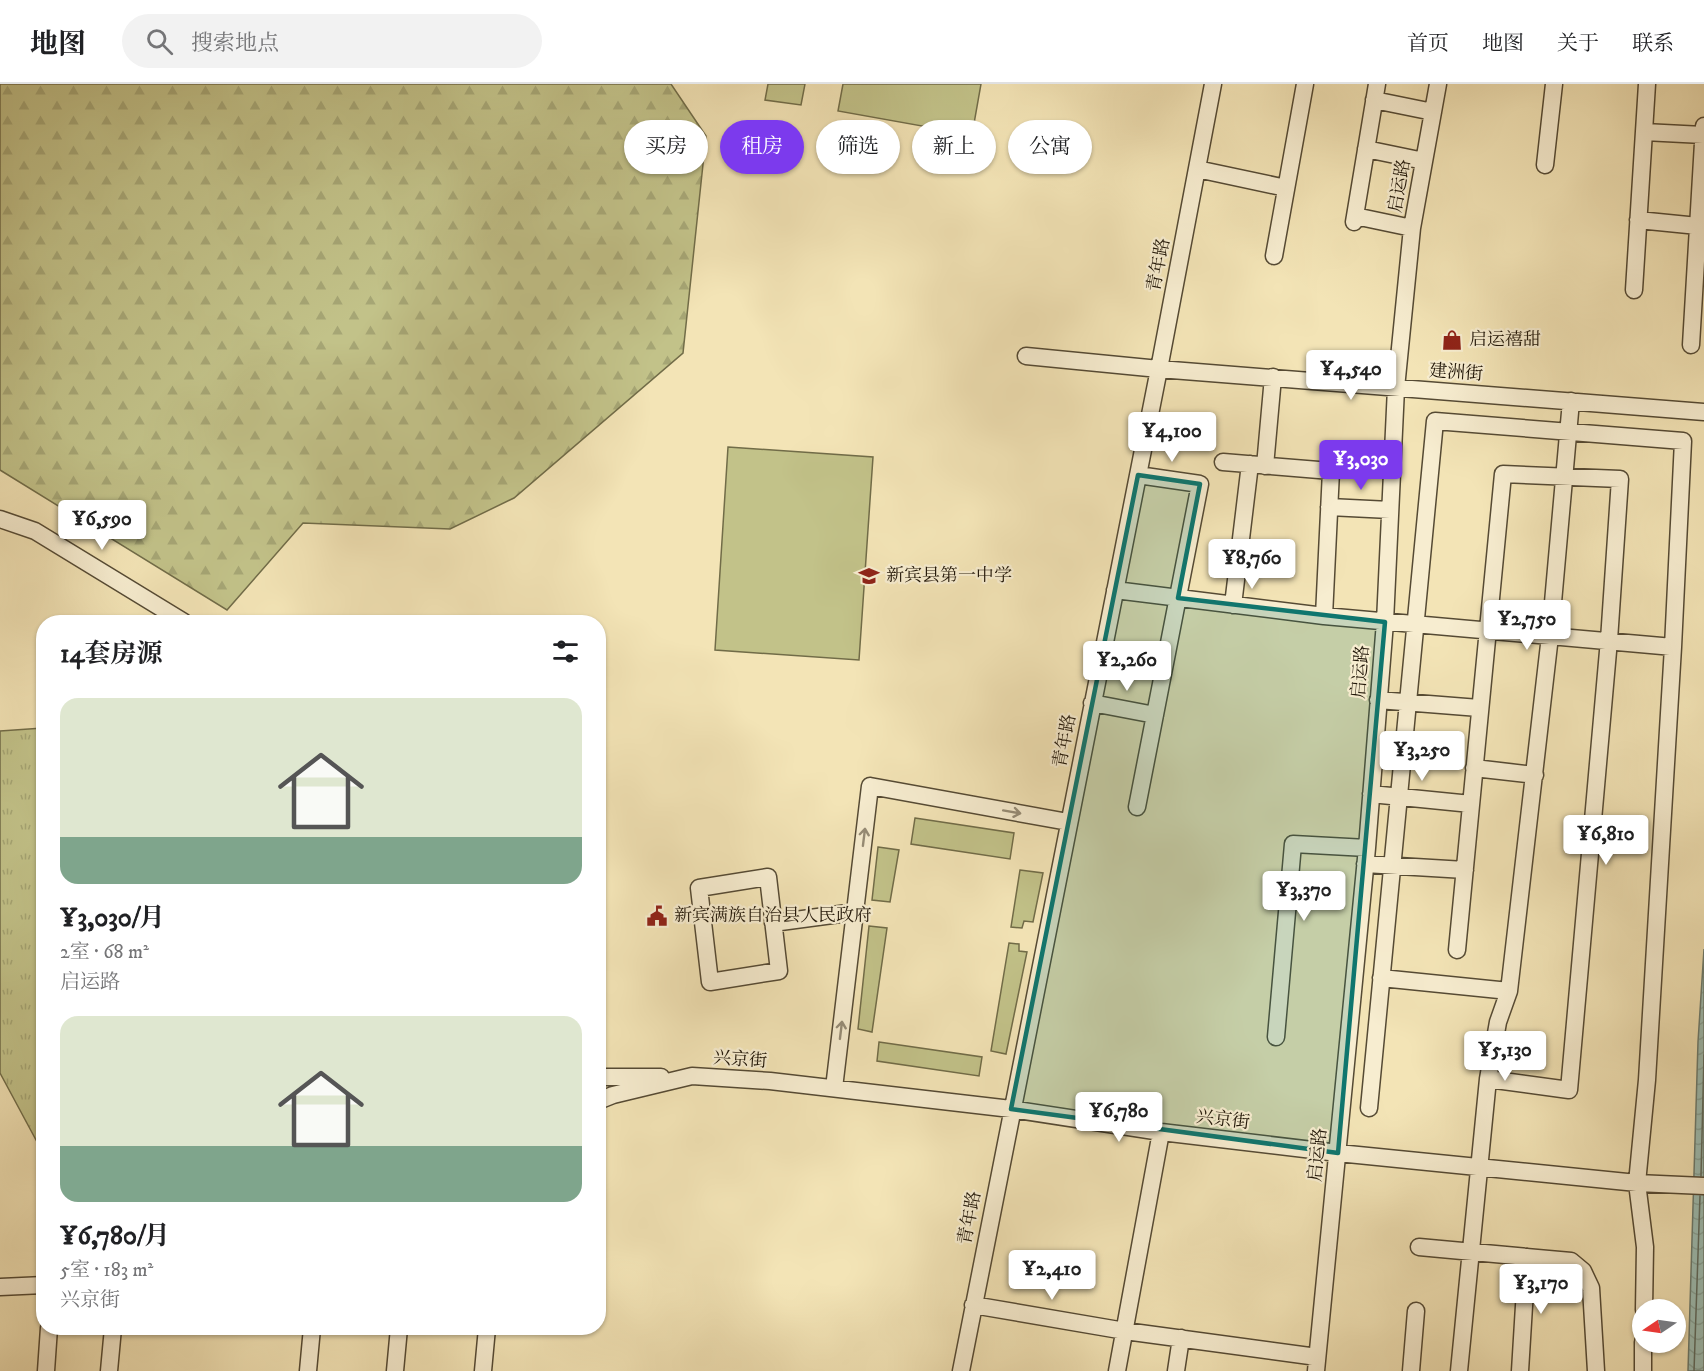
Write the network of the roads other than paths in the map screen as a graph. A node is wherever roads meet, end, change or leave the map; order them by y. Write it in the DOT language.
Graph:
graph roads {
  1 [pos="1213,84"];
  2 [pos="1305,84"];
  3 [pos="1438,84"];
  4 [pos="1554,84"];
  5 [pos="1647,84"];
  6 [pos="1376,92"];
  7 [pos="1433,111"];
  8 [pos="1704,126"];
  9 [pos="1644,132"];
  10 [pos="1704,135"];
  11 [pos="1366,149"];
  12 [pos="1424,161"];
  13 [pos="1545,165"];
  14 [pos="1197,169"];
  15 [pos="1286,189"];
  16 [pos="1638,220"];
  17 [pos="1698,226"];
  18 [pos="1412,228"];
  19 [pos="1274,256"];
  20 [pos="1634,290"];
  21 [pos="1691,345"];
  22 [pos="1026,356"];
  23 [pos="1159,369"];
  24 [pos="1273,377"];
  25 [pos="1396,388"];
  26 [pos="1571,401"];
  27 [pos="1704,412"];
  28 [pos="1569,432"];
  29 [pos="1223,462"];
  30 [pos="1257,465"];
  31 [pos="1138,475"];
  32 [pos="1564,476"];
  33 [pos="1329,507"];
  34 [pos="1390,510"];
  35 [pos="0,519"];
  36 [pos="1115,590"];
  37 [pos="1178,598"];
  38 [pos="1233,605"];
  39 [pos="173,615"];
  40 [pos="1324,616"];
  41 [pos="1385,622"];
  42 [pos="1415,625"];
  43 [pos="1486,631"];
  44 [pos="1550,636"];
  45 [pos="1609,640"];
  46 [pos="1673,647"];
  47 [pos="1378,700"];
  48 [pos="1407,702"];
  49 [pos="1092,703"];
  50 [pos="1479,708"];
  51 [pos="1155,715"];
  52 [pos="1474,768"];
  53 [pos="1535,775"];
  54 [pos="1371,794"];
  55 [pos="1398,797"];
  56 [pos="1471,804"];
  57 [pos="1137,807"];
  58 [pos="1068,822"];
  59 [pos="1366,856"];
  60 [pos="1392,866"];
  61 [pos="1465,870"];
  62 [pos="855,912"];
  63 [pos="773,923"];
  64 [pos="1457,950"];
  65 [pos="1381,978"];
  66 [pos="1509,991"];
  67 [pos="1276,1037"];
  68 [pos="692,1076"];
  69 [pos="606,1077"];
  70 [pos="1488,1079"];
  71 [pos="834,1088"];
  72 [pos="606,1098"];
  73 [pos="1369,1108"];
  74 [pos="1011,1109"];
  75 [pos="1161,1132"];
  76 [pos="1338,1153"];
  77 [pos="1478,1167"];
  78 [pos="1637,1183"];
  79 [pos="1704,1186"];
  80 [pos="1419,1247"];
  81 [pos="1471,1252"];
  82 [pos="1527,1257"];
  83 [pos="36,1285"];
  84 [pos="0,1287"];
  85 [pos="1644,1299"];
  86 [pos="973,1305"];
  87 [pos="1416,1311"];
  88 [pos="1125,1331"];
  89 [pos="49,1335"];
  90 [pos="112,1335"];
  91 [pos="311,1335"];
  92 [pos="398,1335"];
  93 [pos="486,1335"];
  94 [pos="1181,1338"];
  95 [pos="1643,1353"];
  96 [pos="1317,1364"];
  97 [pos="46,1371"];
  98 [pos="108,1371"];
  99 [pos="308,1371"];
  100 [pos="395,1371"];
  101 [pos="483,1371"];
  102 [pos="961,1371"];
  103 [pos="1117,1371"];
  104 [pos="1176,1371"];
  105 [pos="1411,1371"];
  106 [pos="1459,1371"];
  107 [pos="1520,1371"];
  108 [pos="1596,1371"];
  109 [pos="1643,1371"];
  1 -- 14 [label="street, 青年路"];
  2 -- 15 [label="street"];
  3 -- 7 [label="street, 启运路"];
  4 -- 13 [label="street"];
  5 -- 9 [label="street"];
  6 -- 7 [label="street"];
  6 -- 11 [label="street"];
  7 -- 12 [label="street, 启运路"];
  8 -- 10 [label="street"];
  9 -- 10 [label="street"];
  9 -- 16 [label="street"];
  10 -- 17 [label="street"];
  11 -- 12 [label="street"];
  11 -- 18 [label="street"];
  12 -- 18 [label="street, 启运路"];
  14 -- 15 [label="street"];
  14 -- 23 [label="street, 青年路"];
  15 -- 19 [label="street"];
  16 -- 17 [label="street"];
  16 -- 20 [label="street"];
  17 -- 21 [label="street"];
  18 -- 25 [label="street, 启运路"];
  22 -- 23 [label="street, 建洲街"];
  23 -- 24 [label="street, 建洲街"];
  23 -- 31 [label="street, 青年路"];
  24 -- 25 [label="street, 建洲街"];
  24 -- 30 [label="street"];
  25 -- 26 [label="street, 建洲街"];
  25 -- 34 [label="street, 启运路"];
  26 -- 27 [label="street, 建洲街"];
  26 -- 28 [label="street"];
  28 -- 32 [label="street"];
  28 -- 42 [label="street"];
  28 -- 46 [label="street"];
  29 -- 30 [label="street"];
  30 -- 33 [label="street"];
  30 -- 38 [label="street"];
  31 -- 36 [label="street, 青年路"];
  31 -- 37 [label="street"];
  32 -- 43 [label="street"];
  32 -- 44 [label="street"];
  32 -- 45 [label="street"];
  33 -- 34 [label="street"];
  33 -- 40 [label="street"];
  34 -- 41 [label="street, 启运路"];
  35 -- 39 [label="street"];
  36 -- 37 [label="street"];
  36 -- 49 [label="street, 青年路"];
  37 -- 38 [label="street"];
  37 -- 51 [label="street"];
  38 -- 40 [label="street"];
  40 -- 41 [label="street"];
  41 -- 42 [label="street"];
  41 -- 47 [label="street, 启运路"];
  42 -- 43 [label="street"];
  42 -- 48 [label="street"];
  43 -- 44 [label="street"];
  43 -- 50 [label="street"];
  44 -- 45 [label="street"];
  44 -- 53 [label="street"];
  45 -- 46 [label="street"];
  45 -- 70 [label="street"];
  46 -- 78 [label="street"];
  47 -- 48 [label="street"];
  47 -- 54 [label="street, 启运路"];
  48 -- 50 [label="street"];
  48 -- 55 [label="street"];
  49 -- 51 [label="street"];
  49 -- 58 [label="street, 青年路"];
  50 -- 52 [label="street"];
  51 -- 57 [label="street"];
  52 -- 53 [label="street"];
  52 -- 56 [label="street"];
  53 -- 66 [label="street"];
  54 -- 55 [label="street"];
  54 -- 59 [label="street, 启运路"];
  55 -- 56 [label="street"];
  55 -- 60 [label="street"];
  56 -- 61 [label="street"];
  62 -- 58 [label="street, one-way"];
  58 -- 74 [label="street, 青年路"];
  59 -- 60 [label="street"];
  59 -- 67 [label="street"];
  59 -- 76 [label="street, 启运路"];
  60 -- 61 [label="street"];
  60 -- 65 [label="street"];
  61 -- 64 [label="street"];
  62 -- 63 [label="street"];
  71 -- 62 [label="street, one-way"];
  63 -- 63 [label="street"];
  65 -- 66 [label="street"];
  65 -- 73 [label="street"];
  66 -- 70 [label="street"];
  68 -- 69 [label="street"];
  68 -- 71 [label="street, 兴京街"];
  68 -- 72 [label="street, 兴京街"];
  70 -- 77 [label="street"];
  71 -- 74 [label="street, 兴京街"];
  74 -- 75 [label="street, 兴京街"];
  74 -- 86 [label="street, 青年路"];
  75 -- 76 [label="street, 兴京街"];
  75 -- 88 [label="street"];
  76 -- 77 [label="street, 兴京街"];
  76 -- 96 [label="street, 启运路"];
  77 -- 78 [label="street, 兴京街"];
  77 -- 81 [label="street"];
  78 -- 79 [label="street, 兴京街"];
  78 -- 85 [label="street"];
  80 -- 81 [label="street"];
  81 -- 82 [label="street"];
  81 -- 106 [label="street"];
  82 -- 107 [label="street"];
  82 -- 108 [label="street"];
  83 -- 84 [label="street"];
  86 -- 88 [label="street"];
  86 -- 102 [label="street, 青年路"];
  87 -- 105 [label="street"];
  88 -- 94 [label="street"];
  88 -- 103 [label="street"];
  89 -- 97 [label="street"];
  90 -- 98 [label="street"];
  91 -- 99 [label="street"];
  92 -- 100 [label="street"];
  93 -- 101 [label="street"];
  94 -- 96 [label="street"];
  94 -- 104 [label="street"];
  95 -- 109 [label="street"];
}
